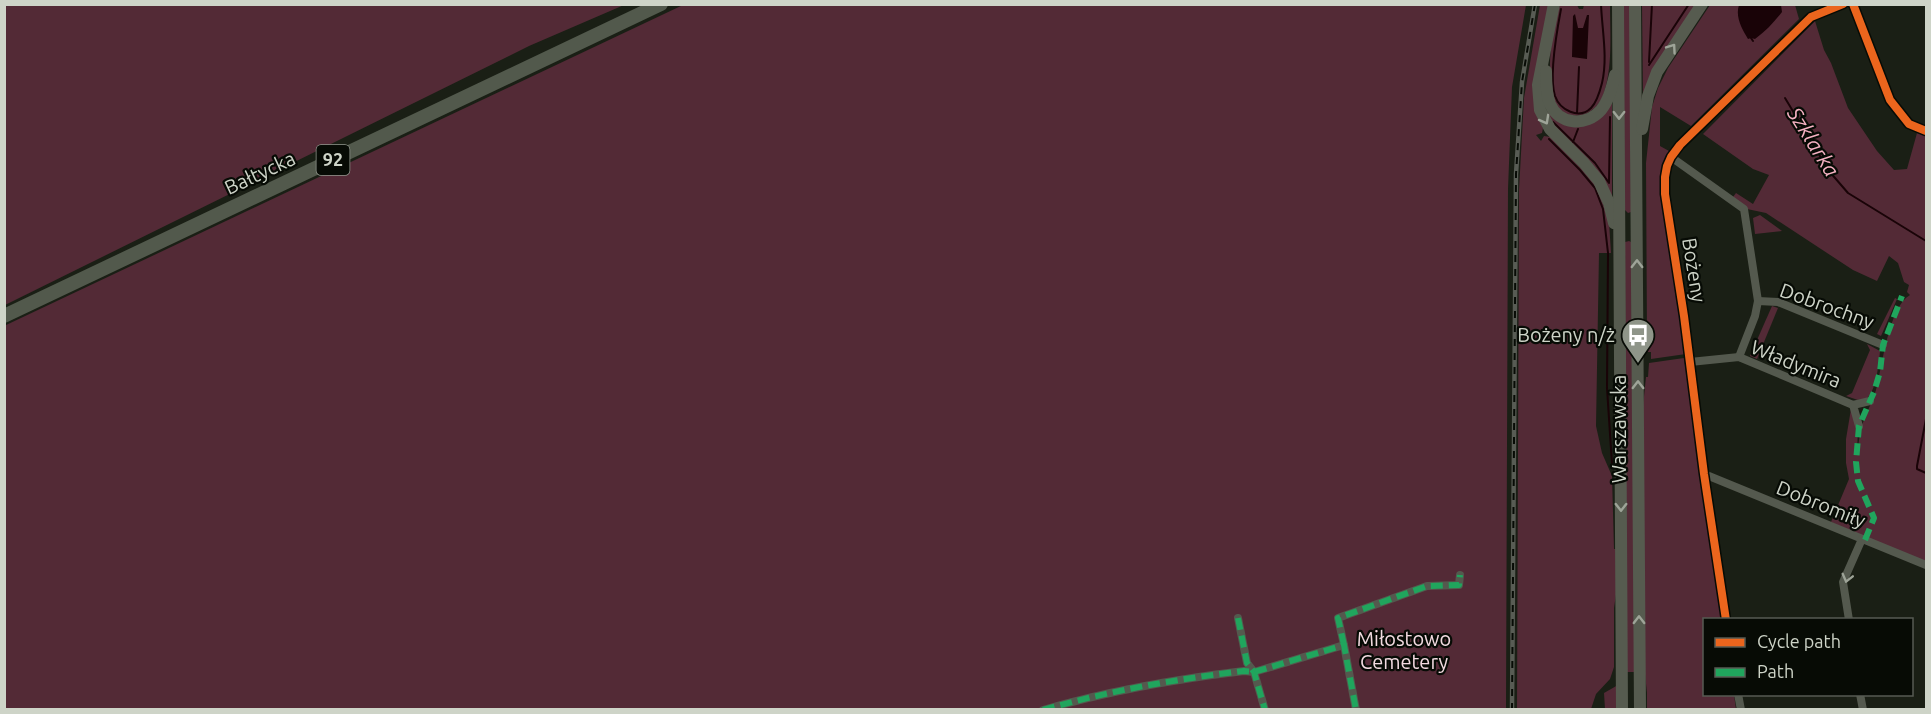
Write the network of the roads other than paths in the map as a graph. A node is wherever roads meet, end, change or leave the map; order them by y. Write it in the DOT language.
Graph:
graph roads {
  1 [pos="662,4"];
  2 [pos="1554,4"];
  3 [pos="1618,4"];
  4 [pos="1635,4"];
  5 [pos="1702,4"];
  6 [pos="1843,4"];
  7 [pos="1853,4"];
  8 [pos="1547,43"];
  9 [pos="1619,57"];
  10 [pos="1926,131"];
  11 [pos="1671,157"];
  12 [pos="1636,162"];
  13 [pos="1620,268"];
  14 [pos="1758,301"];
  15 [pos="4,316"];
  16 [pos="1883,345"];
  17 [pos="1739,357"];
  18 [pos="1690,362"];
  19 [pos="1870,401"];
  20 [pos="1853,405"];
  21 [pos="1859,426"];
  22 [pos="1704,474"];
  23 [pos="1862,539"];
  24 [pos="1926,565"];
  25 [pos="1460,575"];
  26 [pos="1238,618"];
  27 [pos="1726,618"];
  28 [pos="1849,618"];
  29 [pos="1344,645"];
  30 [pos="1254,672"];
  31 [pos="1622,678"];
  32 [pos="1640,678"];
  33 [pos="1073,706"];
  34 [pos="1043,710"];
  35 [pos="1265,710"];
  36 [pos="1356,710"];
  37 [pos="1622,710"];
  38 [pos="1640,710"];
  1 -- 15 [label="main road, Bałtycka / 92"];
  2 -- 8 [label="main road"];
  3 -- 9 [label="main road, Warszawska"];
  4 -- 12 [label="main road, Warszawska"];
  12 -- 5 [label="main road, one-way"];
  6 -- 11 [label="street, Bożeny"];
  7 -- 10 [label="street"];
  8 -- 9 [label="main road"];
  8 -- 13 [label="main road, one-way"];
  9 -- 13 [label="main road, Warszawska, one-way"];
  11 -- 14 [label="street"];
  11 -- 18 [label="street, Bożeny"];
  32 -- 12 [label="main road, Warszawska, one-way"];
  13 -- 31 [label="main road, Warszawska, one-way"];
  14 -- 16 [label="street, Dobrochny"];
  14 -- 17 [label="street"];
  17 -- 18 [label="street, Władymira"];
  17 -- 20 [label="street, Władymira"];
  18 -- 22 [label="street, Bożeny"];
  19 -- 20 [label="street, Władymira"];
  20 -- 21 [label="street, Władymira"];
  22 -- 23 [label="street, Dobromiły"];
  22 -- 27 [label="street, Bożeny"];
  23 -- 24 [label="street, Dobromiły"];
  23 -- 28 [label="street, one-way"];
  25 -- 29 [label="street"];
  26 -- 30 [label="street"];
  29 -- 30 [label="street"];
  29 -- 36 [label="street"];
  30 -- 33 [label="street"];
  30 -- 35 [label="street"];
  31 -- 32 [label="main road"];
  31 -- 37 [label="main road, Warszawska"];
  32 -- 38 [label="main road, Warszawska"];
  33 -- 34 [label="street"];
}
